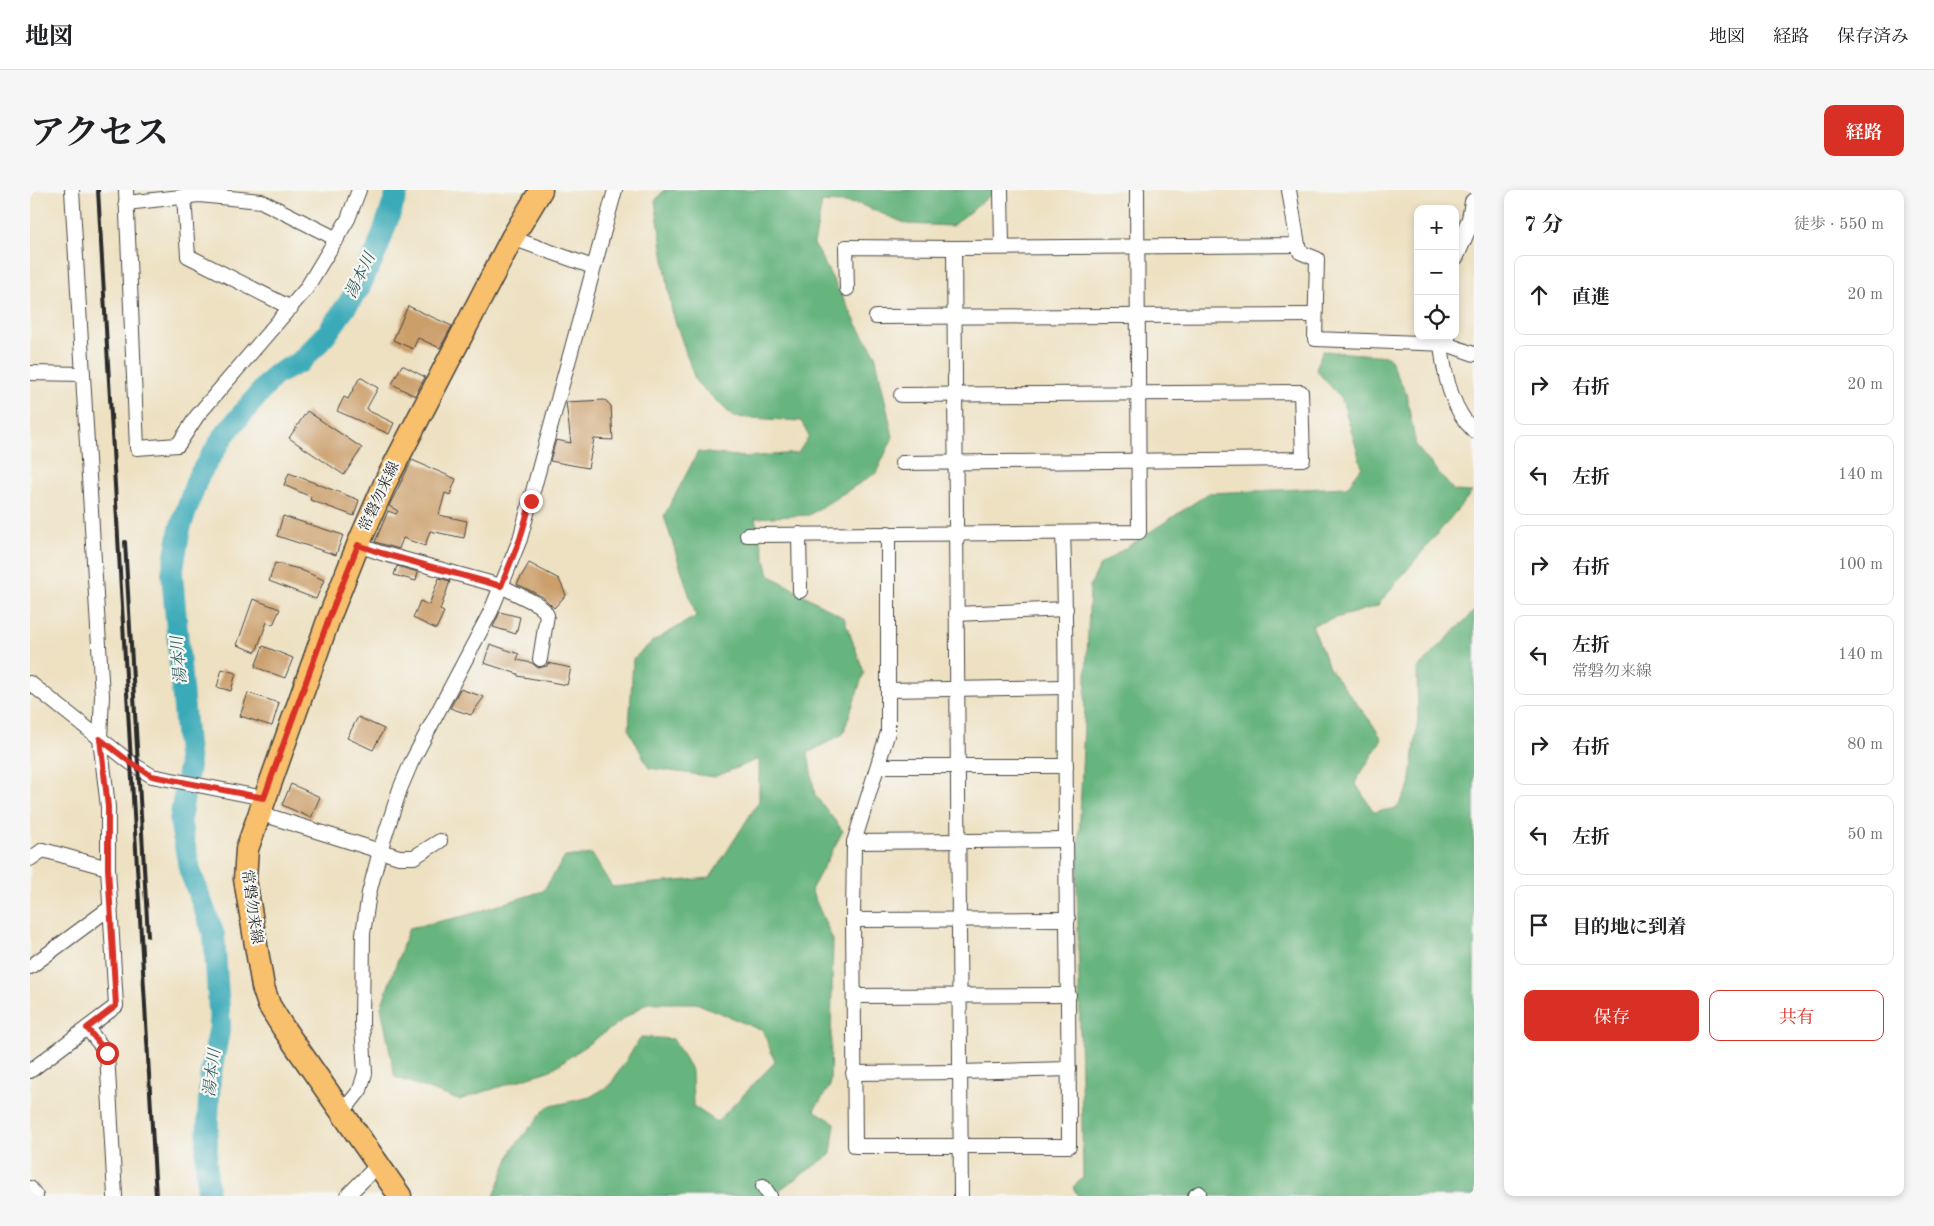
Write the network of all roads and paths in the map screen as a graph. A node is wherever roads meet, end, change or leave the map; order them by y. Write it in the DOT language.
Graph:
graph roads {
  1 [pos="72,190"];
  2 [pos="359,190"];
  3 [pos="542,190"];
  4 [pos="615,190"];
  5 [pos="1001,190"];
  6 [pos="1137,190"];
  7 [pos="1289,190"];
  8 [pos="184,196"];
  9 [pos="126,197"];
  10 [pos="1474,202"];
  11 [pos="512,238"];
  12 [pos="337,239"];
  13 [pos="1298,245"];
  14 [pos="1002,247"];
  15 [pos="1138,247"];
  16 [pos="954,248"];
  17 [pos="1458,250"];
  18 [pos="593,267"];
  19 [pos="847,289"];
  20 [pos="292,308"];
  21 [pos="1139,315"];
  22 [pos="1314,315"];
  23 [pos="954,316"];
  24 [pos="876,317"];
  25 [pos="1444,341"];
  26 [pos="1474,354"];
  27 [pos="30,373"];
  28 [pos="83,374"];
  29 [pos="1137,392"];
  30 [pos="955,394"];
  31 [pos="901,395"];
  32 [pos="1474,431"];
  33 [pos="1139,462"];
  34 [pos="902,463"];
  35 [pos="956,463"];
  36 [pos="956,532"];
  37 [pos="888,533"];
  38 [pos="1062,533"];
  39 [pos="747,534"];
  40 [pos="799,534"];
  41 [pos="358,545"];
  42 [pos="501,586"];
  43 [pos="800,591"];
  44 [pos="1066,609"];
  45 [pos="956,614"];
  46 [pos="540,659"];
  47 [pos="30,683"];
  48 [pos="1065,687"];
  49 [pos="957,688"];
  50 [pos="888,690"];
  51 [pos="100,739"];
  52 [pos="878,766"];
  53 [pos="958,766"];
  54 [pos="1066,766"];
  55 [pos="261,806"];
  56 [pos="1066,840"];
  57 [pos="440,841"];
  58 [pos="854,842"];
  59 [pos="958,842"];
  60 [pos="380,851"];
  61 [pos="30,859"];
  62 [pos="108,868"];
  63 [pos="111,908"];
  64 [pos="959,919"];
  65 [pos="1068,919"];
  66 [pos="853,920"];
  67 [pos="30,967"];
  68 [pos="959,995"];
  69 [pos="1069,995"];
  70 [pos="854,996"];
  71 [pos="87,1028"];
  72 [pos="1069,1069"];
  73 [pos="30,1071"];
  74 [pos="960,1072"];
  75 [pos="853,1073"];
  76 [pos="342,1113"];
  77 [pos="960,1146"];
  78 [pos="378,1165"];
  79 [pos="30,1188"];
  80 [pos="36,1196"];
  81 [pos="115,1196"];
  82 [pos="347,1196"];
  83 [pos="400,1196"];
  84 [pos="961,1196"];
  1 -- 28 [label="street"];
  2 -- 12 [label="street"];
  3 -- 11 [label="main road, 常磐勿来線"];
  4 -- 18 [label="street"];
  5 -- 14 [label="street"];
  6 -- 15 [label="street"];
  7 -- 13 [label="street"];
  8 -- 9 [label="street"];
  8 -- 12 [label="street"];
  8 -- 20 [label="street"];
  9 -- 20 [label="street"];
  10 -- 17 [label="street"];
  11 -- 18 [label="street"];
  11 -- 41 [label="main road, 常磐勿来線"];
  12 -- 20 [label="street"];
  13 -- 15 [label="street"];
  13 -- 22 [label="street"];
  14 -- 15 [label="street"];
  14 -- 16 [label="street"];
  15 -- 21 [label="street"];
  16 -- 19 [label="street"];
  16 -- 23 [label="street"];
  18 -- 42 [label="street"];
  21 -- 22 [label="street"];
  21 -- 23 [label="street"];
  21 -- 29 [label="street"];
  22 -- 25 [label="street"];
  23 -- 24 [label="street"];
  23 -- 30 [label="street"];
  25 -- 26 [label="street"];
  25 -- 32 [label="street"];
  27 -- 28 [label="street"];
  28 -- 51 [label="street"];
  29 -- 30 [label="street"];
  29 -- 33 [label="street"];
  29 -- 33 [label="street"];
  30 -- 31 [label="street"];
  30 -- 35 [label="street"];
  33 -- 35 [label="street"];
  33 -- 38 [label="street"];
  34 -- 35 [label="street"];
  35 -- 36 [label="street"];
  36 -- 37 [label="street"];
  36 -- 38 [label="street"];
  36 -- 45 [label="street"];
  37 -- 40 [label="street"];
  37 -- 50 [label="street"];
  38 -- 44 [label="street"];
  39 -- 40 [label="street"];
  40 -- 43 [label="street"];
  41 -- 42 [label="street"];
  41 -- 55 [label="main road, 常磐勿来線"];
  42 -- 46 [label="street"];
  42 -- 60 [label="street"];
  44 -- 45 [label="street"];
  44 -- 48 [label="street"];
  45 -- 49 [label="street"];
  47 -- 51 [label="street"];
  48 -- 49 [label="street"];
  48 -- 54 [label="street"];
  49 -- 50 [label="street"];
  49 -- 53 [label="street"];
  50 -- 52 [label="street"];
  51 -- 55 [label="street"];
  51 -- 62 [label="street"];
  52 -- 53 [label="street"];
  52 -- 58 [label="street"];
  53 -- 54 [label="street"];
  53 -- 59 [label="street"];
  54 -- 56 [label="street"];
  55 -- 60 [label="street"];
  55 -- 76 [label="main road, 常磐勿来線"];
  56 -- 59 [label="street"];
  56 -- 65 [label="street"];
  57 -- 60 [label="street"];
  58 -- 59 [label="street"];
  58 -- 66 [label="street"];
  59 -- 64 [label="street"];
  60 -- 76 [label="street"];
  61 -- 62 [label="street"];
  62 -- 63 [label="street"];
  63 -- 67 [label="street"];
  63 -- 71 [label="street"];
  64 -- 65 [label="street"];
  64 -- 66 [label="street"];
  64 -- 68 [label="street"];
  65 -- 69 [label="street"];
  66 -- 70 [label="street"];
  68 -- 69 [label="street"];
  68 -- 70 [label="street"];
  68 -- 74 [label="street"];
  69 -- 72 [label="street"];
  70 -- 75 [label="street"];
  71 -- 73 [label="street"];
  71 -- 81 [label="street"];
  72 -- 74 [label="street"];
  72 -- 77 [label="street"];
  74 -- 75 [label="street"];
  74 -- 77 [label="street"];
  75 -- 77 [label="street"];
  76 -- 78 [label="main road, 常磐勿来線"];
  77 -- 84 [label="street"];
  78 -- 82 [label="street"];
  78 -- 83 [label="main road, 常磐勿来線"];
  79 -- 80 [label="street"];
}
